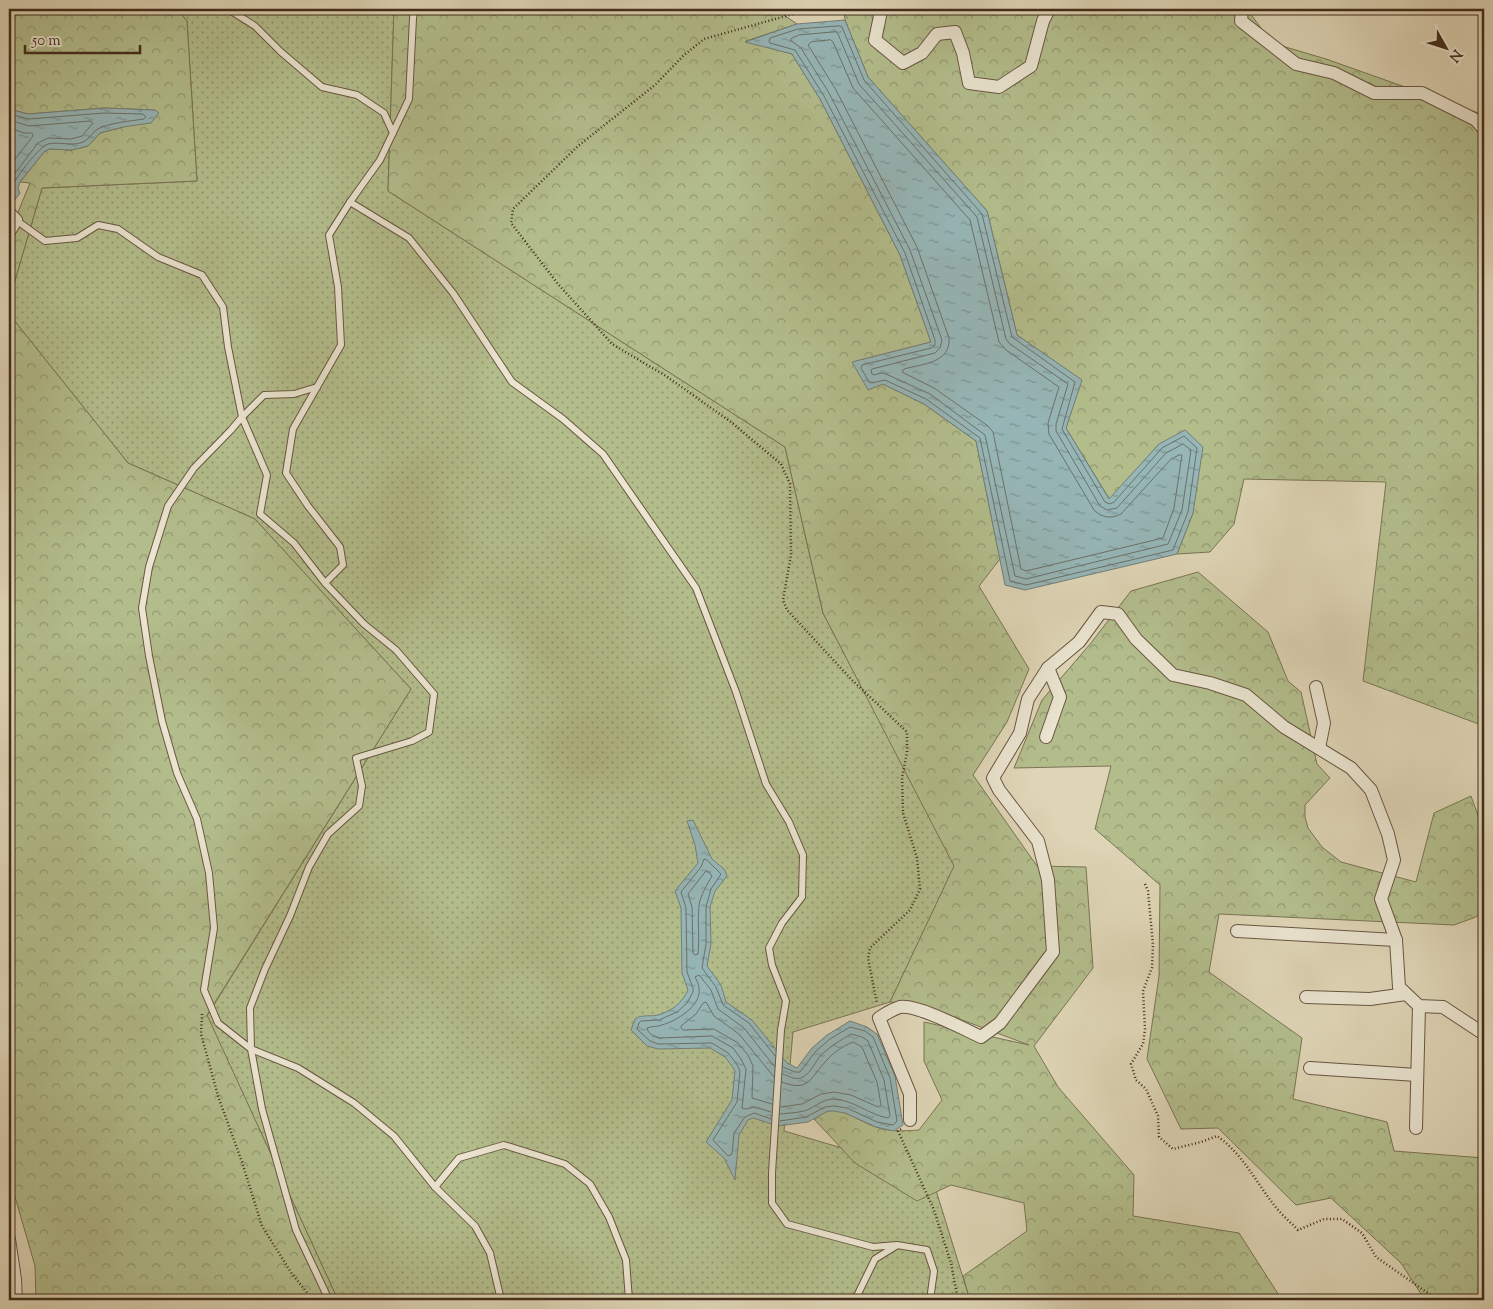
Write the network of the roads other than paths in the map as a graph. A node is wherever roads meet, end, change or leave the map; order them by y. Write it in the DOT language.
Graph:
graph roads {
  1 [pos="228,9"];
  2 [pos="415,9"];
  3 [pos="878,9"];
  4 [pos="1049,9"];
  5 [pos="1242,9"];
  6 [pos="1484,129"];
  7 [pos="393,133"];
  8 [pos="350,202"];
  9 [pos="12,217"];
  10 [pos="9,232"];
  11 [pos="317,386"];
  12 [pos="242,417"];
  13 [pos="325,583"];
  14 [pos="1048,668"];
  15 [pos="1316,687"];
  16 [pos="1046,736"];
  17 [pos="1319,748"];
  18 [pos="1237,931"];
  19 [pos="1396,940"];
  20 [pos="1406,994"];
  21 [pos="1306,997"];
  22 [pos="1419,1006"];
  23 [pos="1484,1034"];
  24 [pos="251,1049"];
  25 [pos="1310,1068"];
  26 [pos="1418,1074"];
  27 [pos="910,1120"];
  28 [pos="1416,1128"];
  29 [pos="435,1187"];
  30 [pos="9,1239"];
  31 [pos="897,1245"];
  32 [pos="16,1300"];
  33 [pos="329,1300"];
  34 [pos="501,1300"];
  35 [pos="629,1300"];
  36 [pos="855,1300"];
  37 [pos="930,1300"];
  1 -- 7 [label="lane"];
  2 -- 7 [label="lane"];
  3 -- 4 [label="street"];
  5 -- 6 [label="street"];
  7 -- 8 [label="lane"];
  8 -- 11 [label="lane"];
  8 -- 31 [label="lane"];
  9 -- 10 [label="street"];
  9 -- 12 [label="lane"];
  11 -- 12 [label="lane"];
  11 -- 13 [label="lane"];
  12 -- 13 [label="lane"];
  12 -- 24 [label="lane"];
  13 -- 24 [label="lane"];
  14 -- 16 [label="street"];
  14 -- 17 [label="street"];
  14 -- 27 [label="street"];
  15 -- 17 [label="street"];
  17 -- 19 [label="street"];
  18 -- 19 [label="street"];
  19 -- 20 [label="street"];
  20 -- 21 [label="street"];
  20 -- 22 [label="street"];
  22 -- 23 [label="street"];
  22 -- 26 [label="street"];
  24 -- 29 [label="lane"];
  24 -- 33 [label="lane"];
  25 -- 26 [label="street"];
  26 -- 28 [label="street"];
  29 -- 34 [label="lane"];
  29 -- 35 [label="lane"];
  30 -- 32 [label="street"];
  31 -- 36 [label="lane"];
  31 -- 37 [label="lane"];
}
